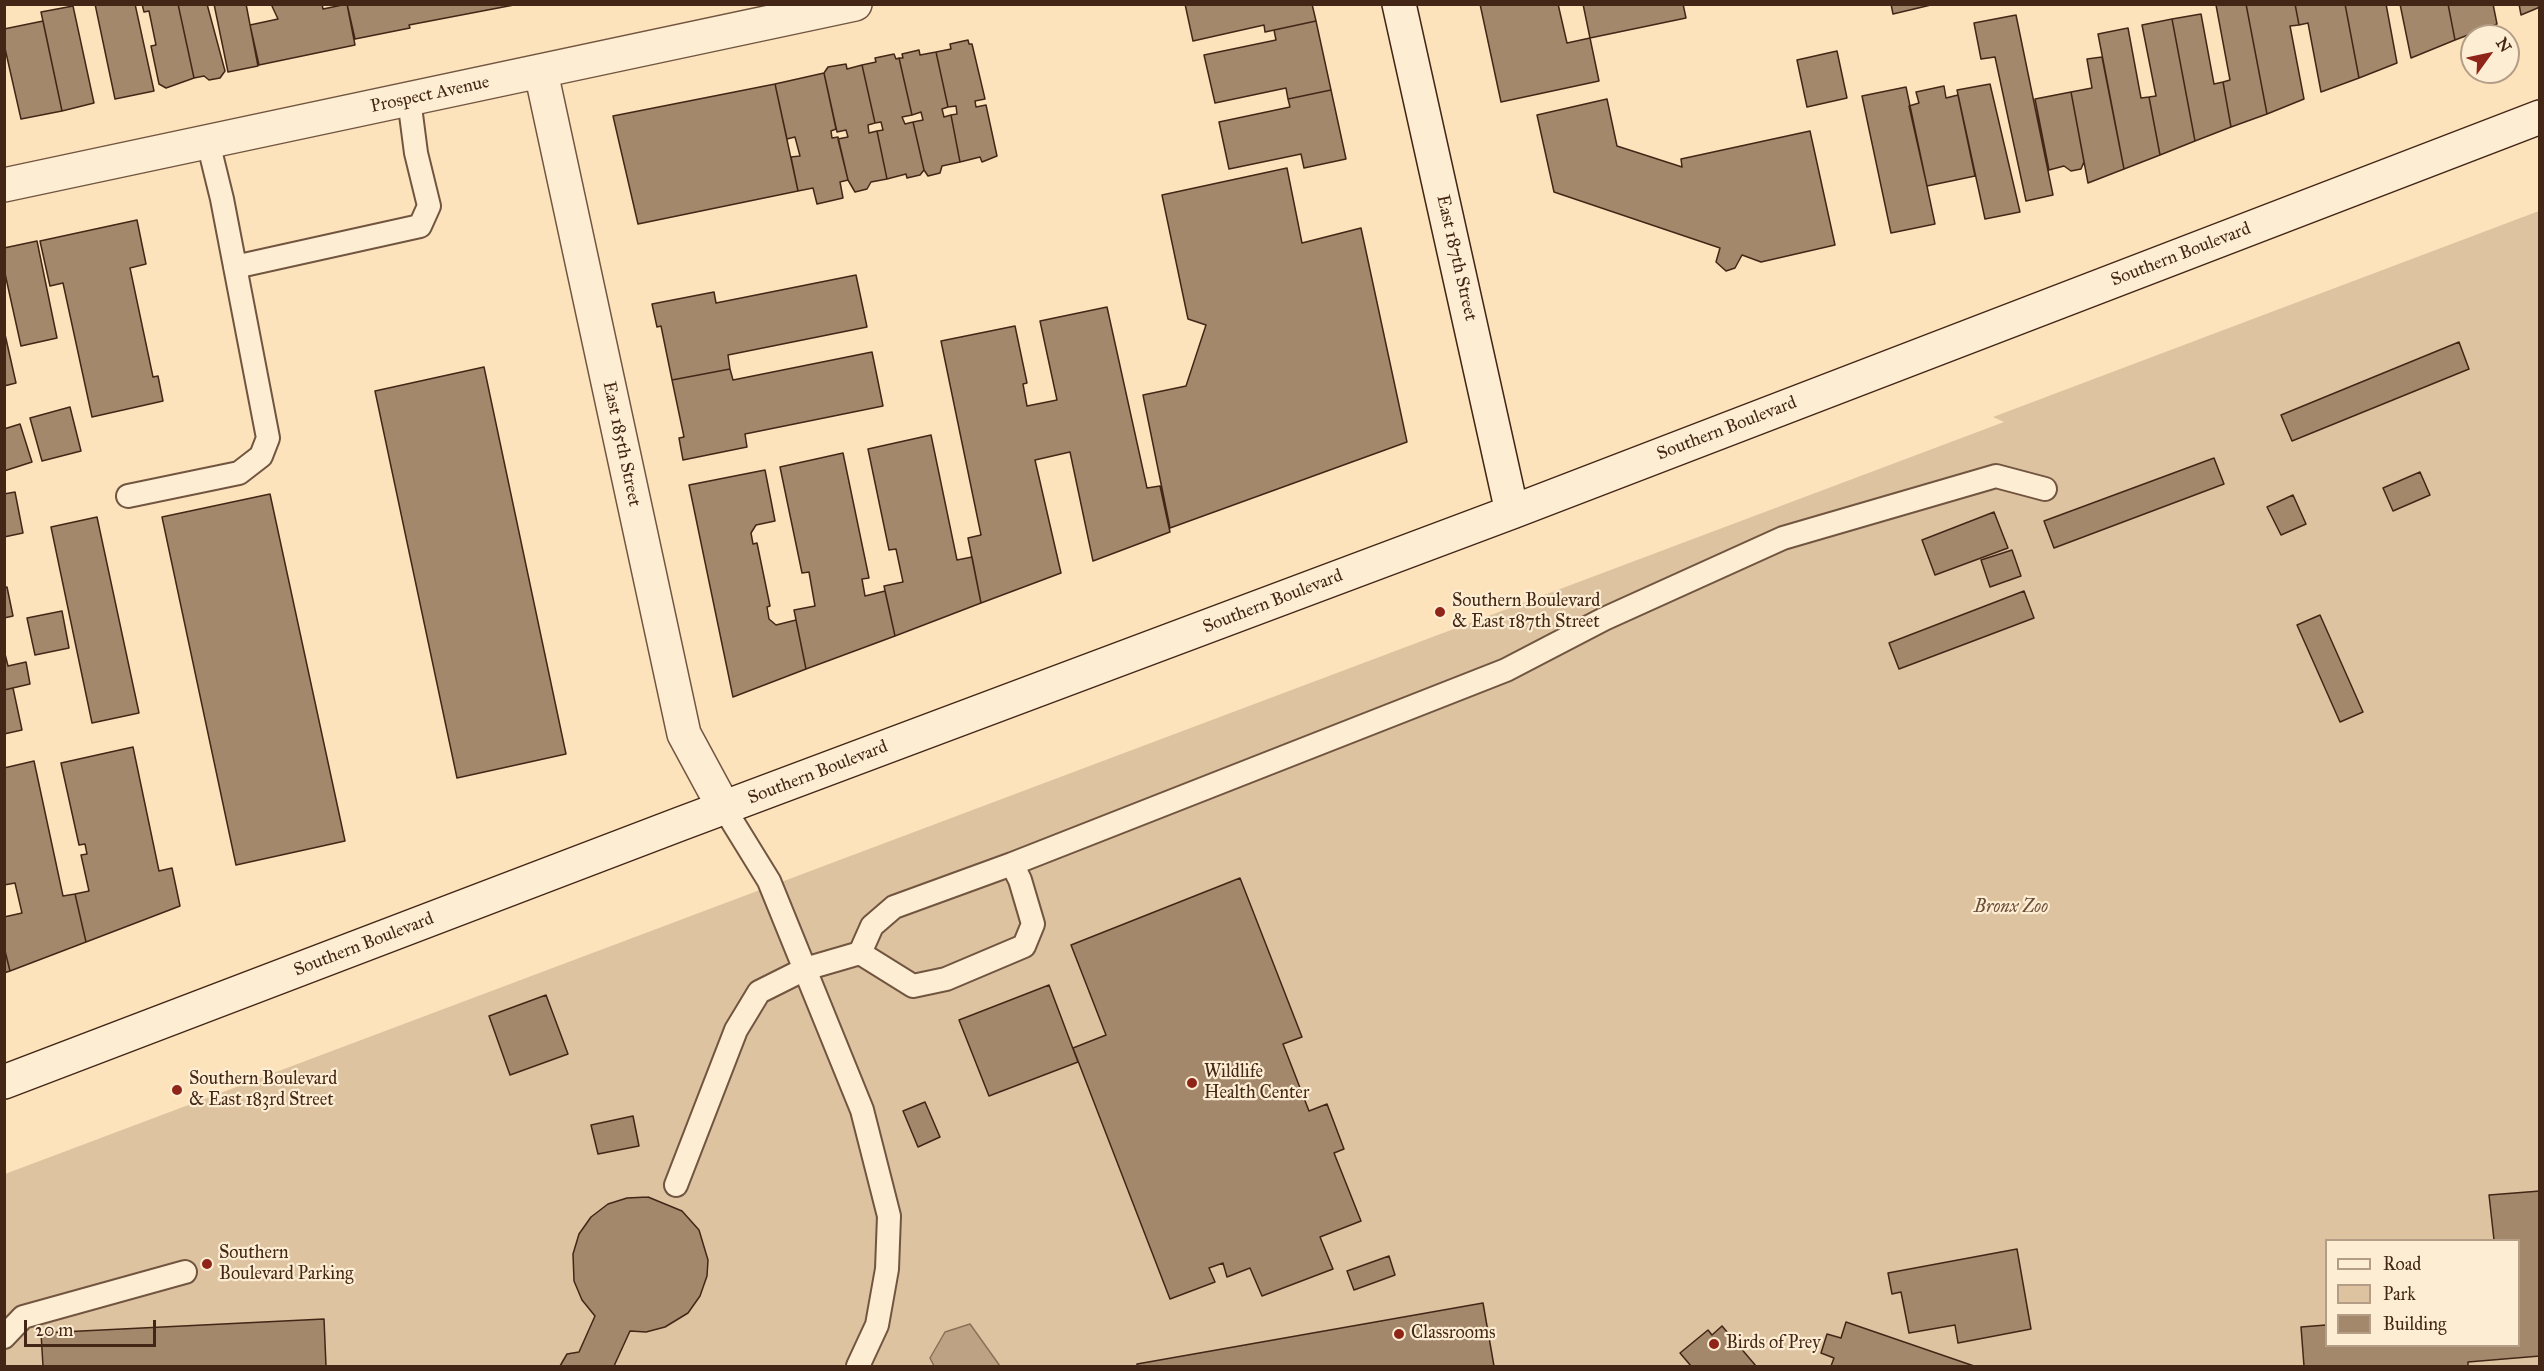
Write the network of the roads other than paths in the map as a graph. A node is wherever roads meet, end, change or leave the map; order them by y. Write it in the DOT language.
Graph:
graph roads {
  1 [pos="855,4"];
  2 [pos="1399,4"];
  3 [pos="541,72"];
  4 [pos="409,99"];
  5 [pos="2540,117"];
  6 [pos="208,142"];
  7 [pos="4,185"];
  8 [pos="235,267"];
  9 [pos="2045,489"];
  10 [pos="128,496"];
  11 [pos="1512,512"];
  12 [pos="723,808"];
  13 [pos="1012,864"];
  14 [pos="860,953"];
  15 [pos="805,969"];
  16 [pos="4,1082"];
  17 [pos="676,1185"];
  18 [pos="185,1272"];
  19 [pos="4,1337"];
  20 [pos="858,1366"];
  1 -- 3 [label="main road, Prospect Avenue"];
  2 -- 11 [label="main road, East 187th Street"];
  3 -- 4 [label="main road, Prospect Avenue"];
  3 -- 12 [label="main road, East 185th Street"];
  4 -- 6 [label="main road, Prospect Avenue"];
  4 -- 8 [label="lane"];
  5 -- 11 [label="main road, Southern Boulevard"];
  6 -- 7 [label="main road, Prospect Avenue"];
  6 -- 8 [label="lane"];
  8 -- 10 [label="lane"];
  9 -- 13 [label="lane"];
  11 -- 12 [label="main road, Southern Boulevard"];
  12 -- 15 [label="lane"];
  12 -- 16 [label="main road, Southern Boulevard"];
  13 -- 14 [label="lane"];
  13 -- 14 [label="lane"];
  14 -- 15 [label="lane"];
  15 -- 17 [label="lane"];
  15 -- 20 [label="lane"];
  18 -- 19 [label="lane"];
}
